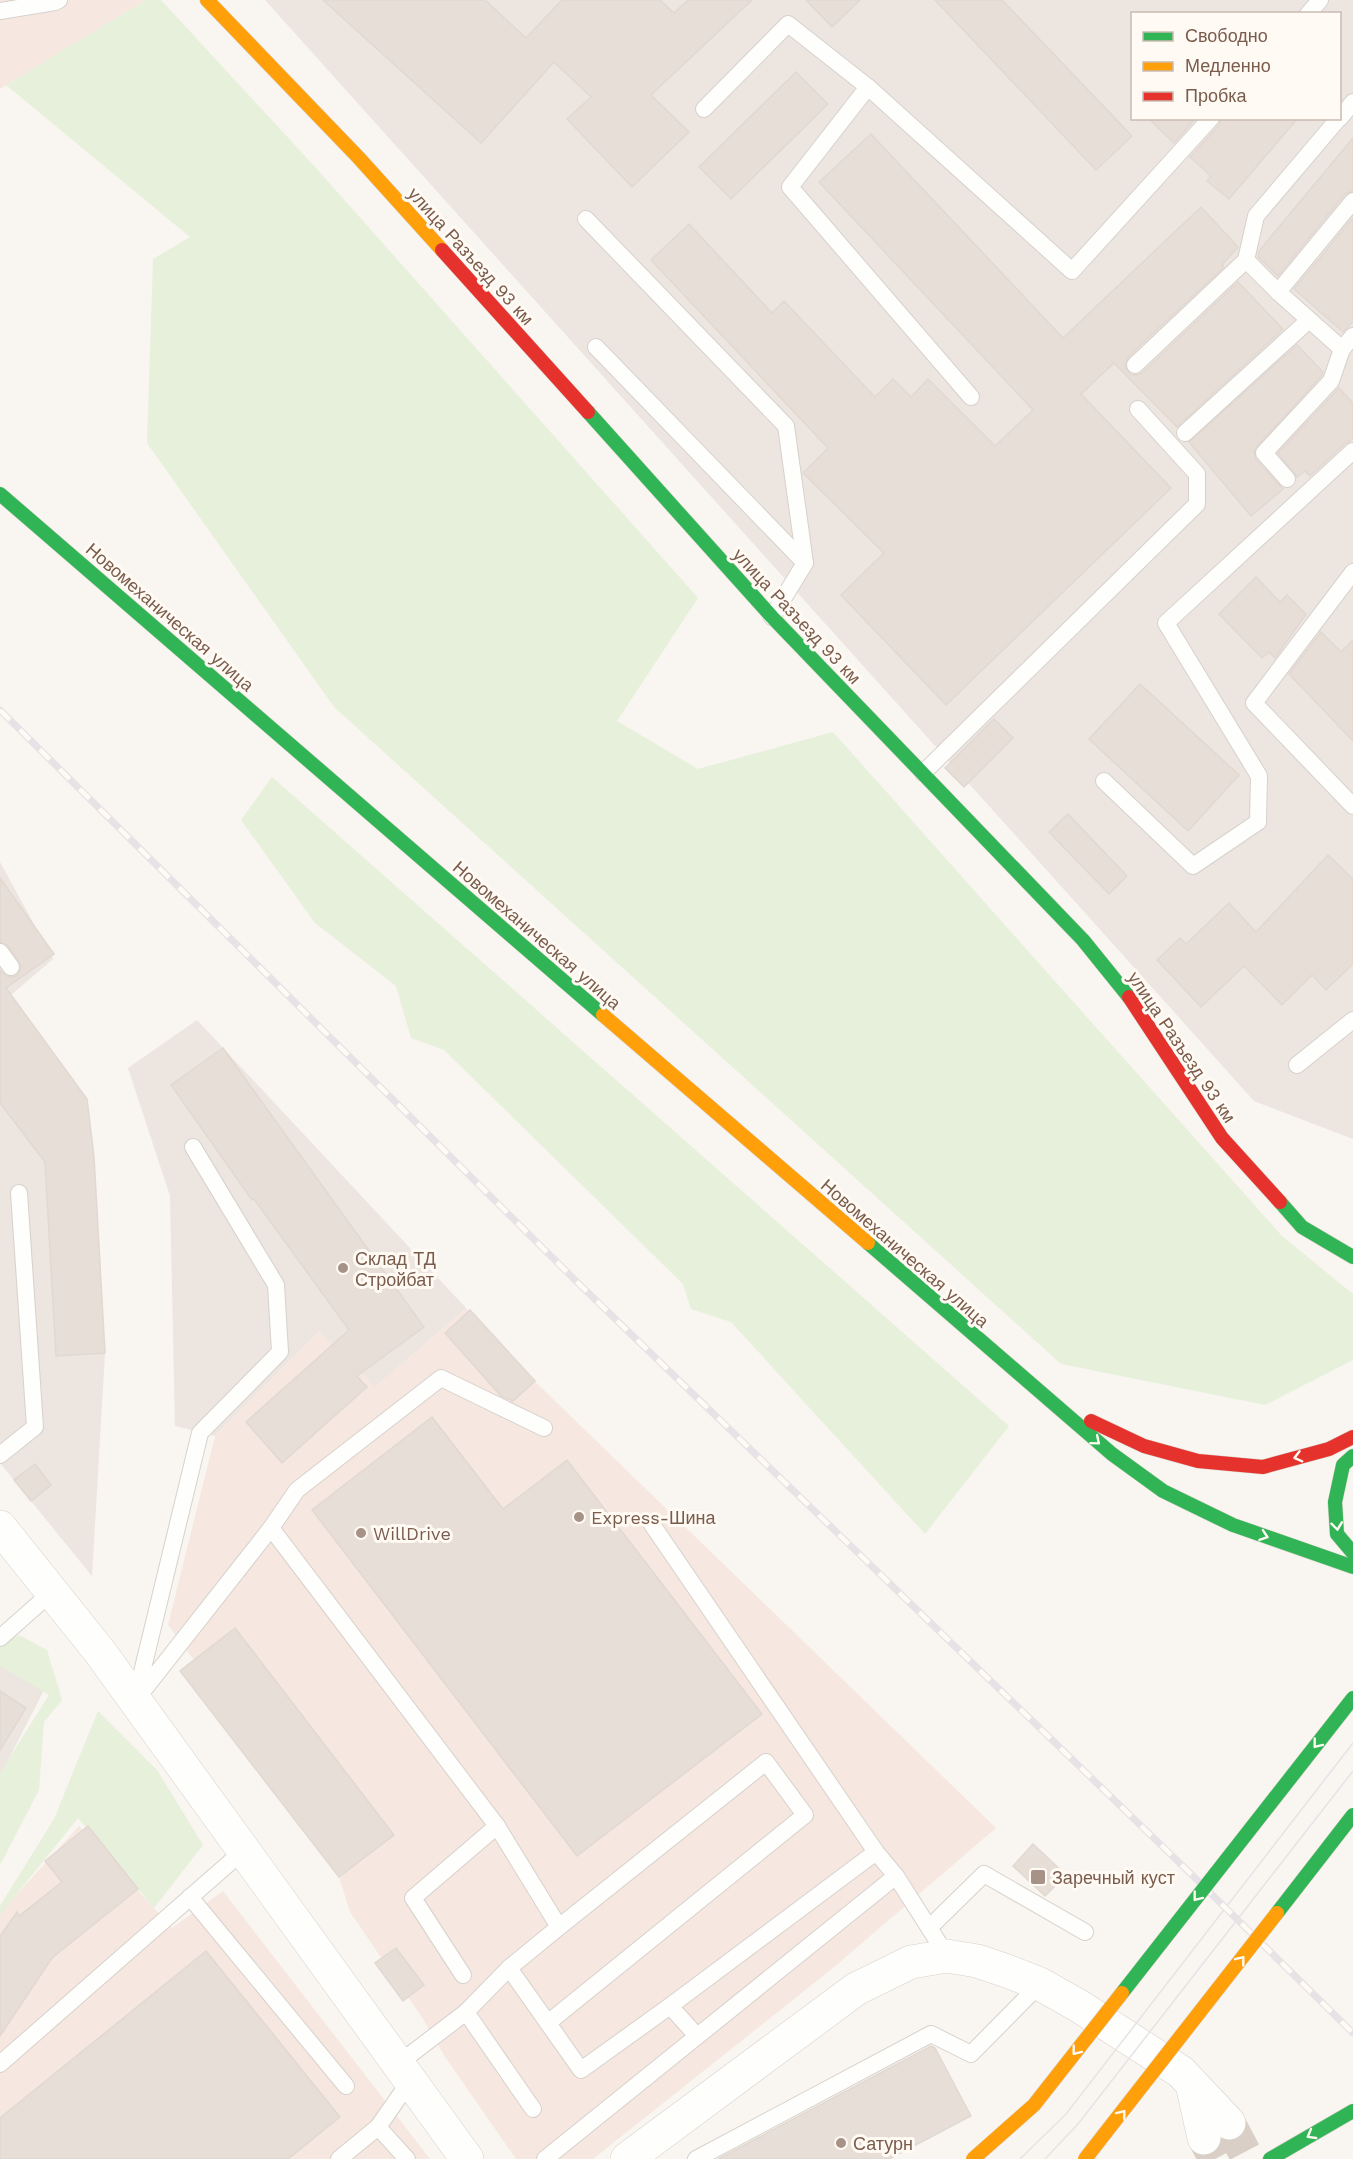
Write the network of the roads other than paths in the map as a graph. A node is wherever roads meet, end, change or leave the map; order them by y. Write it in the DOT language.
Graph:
graph roads {
  1 [pos="59,0"];
  2 [pos="207,0"];
  3 [pos="1320,0"];
  4 [pos="0,10"];
  5 [pos="1310,12"];
  6 [pos="868,87"];
  7 [pos="1353,102"];
  8 [pos="704,110"];
  9 [pos="1341,116"];
  10 [pos="1210,120"];
  11 [pos="1337,120"];
  12 [pos="1353,201"];
  13 [pos="586,219"];
  14 [pos="1246,260"];
  15 [pos="1278,292"];
  16 [pos="1309,320"];
  17 [pos="1347,343"];
  18 [pos="596,347"];
  19 [pos="1135,365"];
  20 [pos="971,397"];
  21 [pos="1138,409"];
  22 [pos="1185,433"];
  23 [pos="1353,451"];
  24 [pos="1287,479"];
  25 [pos="0,494"];
  26 [pos="805,563"];
  27 [pos="1353,572"];
  28 [pos="772,617"];
  29 [pos="923,773"];
  30 [pos="1104,781"];
  31 [pos="1353,806"];
  32 [pos="0,952"];
  33 [pos="11,968"];
  34 [pos="1353,1020"];
  35 [pos="1297,1065"];
  36 [pos="193,1147"];
  37 [pos="19,1193"];
  38 [pos="1353,1257"];
  39 [pos="1051,1404"];
  40 [pos="543,1428"];
  41 [pos="1353,1437"];
  42 [pos="0,1455"];
  43 [pos="1353,1456"];
  44 [pos="651,1523"];
  45 [pos="0,1527"];
  46 [pos="271,1528"];
  47 [pos="1353,1553"];
  48 [pos="1353,1567"];
  49 [pos="52,1592"];
  50 [pos="0,1638"];
  51 [pos="1353,1698"];
  52 [pos="135,1701"];
  53 [pos="1353,1815"];
  54 [pos="497,1826"];
  55 [pos="243,1851"];
  56 [pos="876,1852"];
  57 [pos="896,1876"];
  58 [pos="190,1897"];
  59 [pos="559,1927"];
  60 [pos="929,1928"];
  61 [pos="1085,1932"];
  62 [pos="947,1956"];
  63 [pos="510,1968"];
  64 [pos="463,1975"];
  65 [pos="1040,1984"];
  66 [pos="670,2006"];
  67 [pos="466,2012"];
  68 [pos="549,2022"];
  69 [pos="697,2036"];
  70 [pos="0,2064"];
  71 [pos="404,2072"];
  72 [pos="346,2086"];
  73 [pos="533,2109"];
  74 [pos="1353,2111"];
  75 [pos="378,2127"];
  76 [pos="1216,2130"];
  77 [pos="339,2159"];
  78 [pos="407,2159"];
  79 [pos="467,2159"];
  80 [pos="545,2159"];
  81 [pos="627,2159"];
  82 [pos="696,2159"];
  83 [pos="973,2159"];
  84 [pos="1085,2159"];
  85 [pos="1269,2159"];
  1 -- 4 [label="lane"];
  2 -- 28 [label="main road, улица Разъезд 93 км"];
  3 -- 5 [label="lane"];
  6 -- 8 [label="lane"];
  6 -- 10 [label="lane"];
  6 -- 20 [label="lane"];
  7 -- 9 [label="lane"];
  11 -- 14 [label="lane"];
  12 -- 15 [label="lane"];
  13 -- 26 [label="lane"];
  14 -- 15 [label="lane"];
  14 -- 19 [label="lane"];
  15 -- 16 [label="lane"];
  16 -- 17 [label="lane"];
  16 -- 22 [label="lane"];
  17 -- 24 [label="lane"];
  18 -- 26 [label="lane"];
  21 -- 29 [label="lane"];
  23 -- 30 [label="lane"];
  25 -- 39 [label="main road, Новомеханическая улица"];
  26 -- 28 [label="lane"];
  27 -- 31 [label="lane"];
  28 -- 29 [label="main road, улица Разъезд 93 км"];
  29 -- 38 [label="main road, улица Разъезд 93 км"];
  32 -- 33 [label="lane"];
  34 -- 35 [label="lane"];
  36 -- 52 [label="lane"];
  37 -- 42 [label="lane"];
  41 -- 39 [label="main road, one-way"];
  39 -- 48 [label="main road, Новомеханическая улица, one-way"];
  40 -- 46 [label="lane"];
  43 -- 47 [label="main road, one-way"];
  44 -- 56 [label="lane"];
  45 -- 49 [label="street"];
  46 -- 52 [label="lane"];
  46 -- 54 [label="lane"];
  49 -- 50 [label="lane"];
  49 -- 52 [label="street"];
  51 -- 83 [label="main road, one-way, bridge"];
  52 -- 55 [label="street"];
  84 -- 53 [label="main road, one-way, bridge"];
  54 -- 59 [label="lane"];
  54 -- 64 [label="lane"];
  55 -- 58 [label="lane"];
  55 -- 71 [label="street"];
  56 -- 57 [label="lane"];
  56 -- 66 [label="lane"];
  57 -- 60 [label="lane"];
  57 -- 69 [label="lane"];
  58 -- 70 [label="lane"];
  58 -- 72 [label="lane"];
  59 -- 63 [label="lane"];
  59 -- 68 [label="lane"];
  60 -- 61 [label="lane"];
  60 -- 62 [label="lane"];
  62 -- 65 [label="street"];
  62 -- 81 [label="street"];
  63 -- 67 [label="lane"];
  63 -- 68 [label="lane"];
  65 -- 76 [label="street"];
  65 -- 82 [label="lane"];
  66 -- 68 [label="lane"];
  66 -- 69 [label="lane"];
  67 -- 71 [label="lane"];
  67 -- 73 [label="lane"];
  69 -- 80 [label="lane"];
  71 -- 75 [label="lane"];
  71 -- 79 [label="street"];
  74 -- 85 [label="main road, one-way"];
  75 -- 77 [label="lane"];
  75 -- 78 [label="lane"];
}
